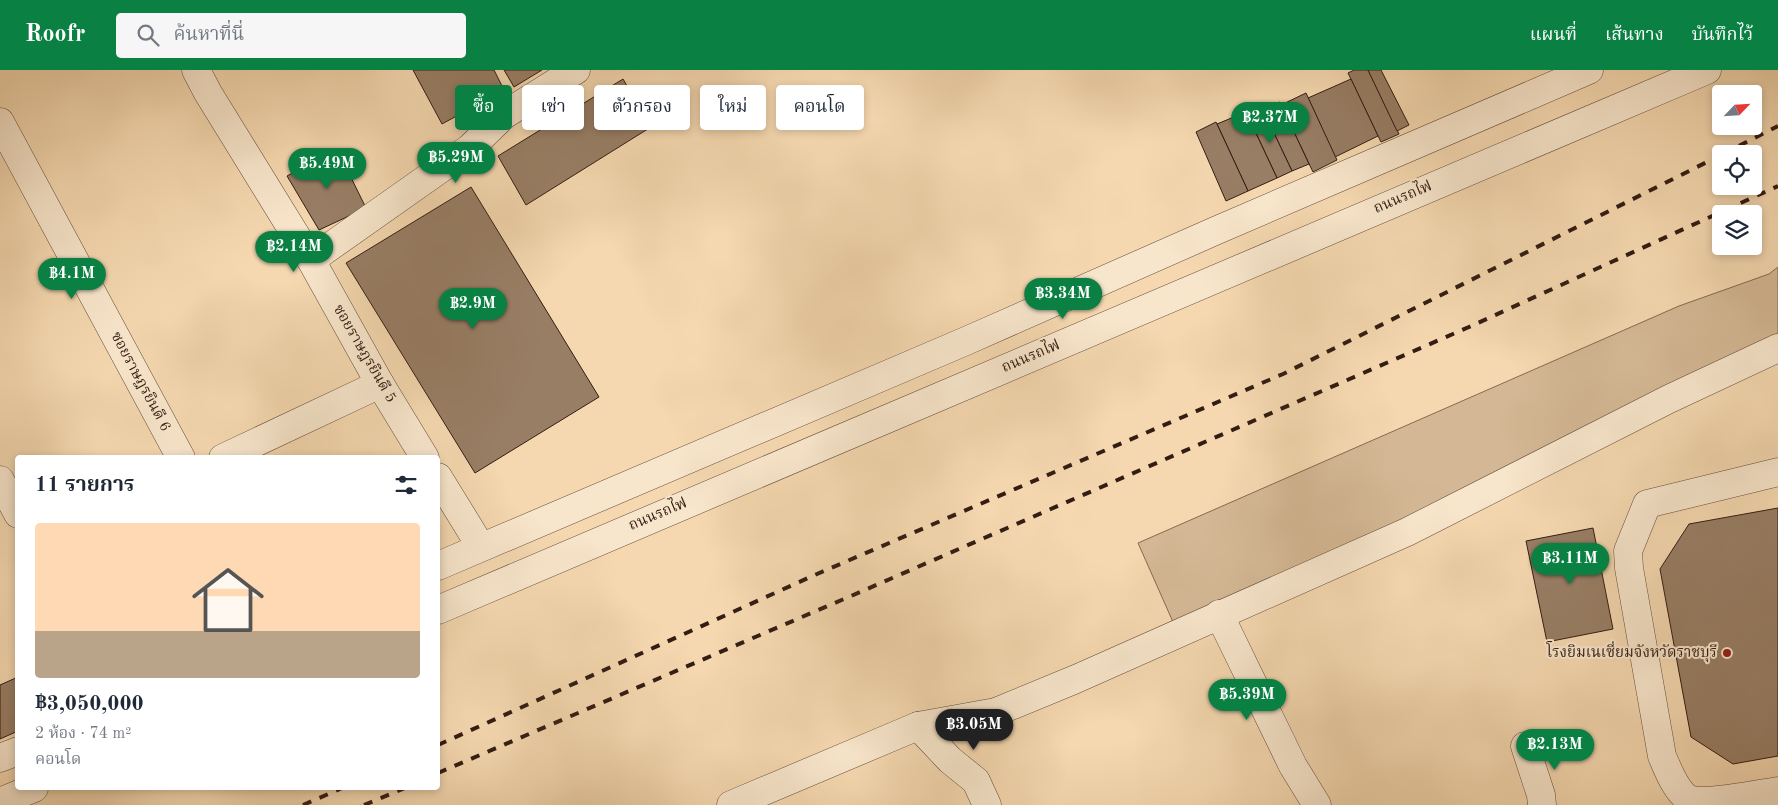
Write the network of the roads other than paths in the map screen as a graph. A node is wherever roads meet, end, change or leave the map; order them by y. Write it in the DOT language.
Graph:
graph roads {
  1 [pos="196,70"];
  2 [pos="576,70"];
  3 [pos="1589,70"];
  4 [pos="1707,70"];
  5 [pos="0,122"];
  6 [pos="311,260"];
  7 [pos="1778,348"];
  8 [pos="380,384"];
  9 [pos="179,455"];
  10 [pos="229,455"];
  11 [pos="423,455"];
  12 [pos="1778,472"];
  13 [pos="0,480"];
  14 [pos="440,480"];
  15 [pos="15,508"];
  16 [pos="481,547"];
  17 [pos="440,565"];
  18 [pos="440,609"];
  19 [pos="1218,614"];
  20 [pos="918,726"];
  21 [pos="1525,746"];
  22 [pos="15,752"];
  23 [pos="0,758"];
  24 [pos="29,790"];
  25 [pos="1778,792"];
  26 [pos="0,802"];
  27 [pos="731,805"];
  28 [pos="987,805"];
  29 [pos="1317,805"];
  30 [pos="1542,805"];
  1 -- 6 [label="street, ซอยราษฎรยินดี 5"];
  2 -- 6 [label="street"];
  3 -- 16 [label="street"];
  4 -- 18 [label="street, ถนนรถไฟ"];
  5 -- 9 [label="street, ซอยราษฎรยินดี 6"];
  6 -- 8 [label="street, ซอยราษฎรยินดี 5"];
  7 -- 19 [label="street"];
  8 -- 10 [label="street"];
  8 -- 11 [label="street, ซอยราษฎรยินดี 5"];
  12 -- 25 [label="street"];
  13 -- 15 [label="street"];
  14 -- 16 [label="street"];
  16 -- 17 [label="street"];
  19 -- 20 [label="street"];
  19 -- 29 [label="street"];
  20 -- 27 [label="street"];
  20 -- 28 [label="street"];
  21 -- 30 [label="street"];
  22 -- 23 [label="street"];
  24 -- 26 [label="street"];
}
